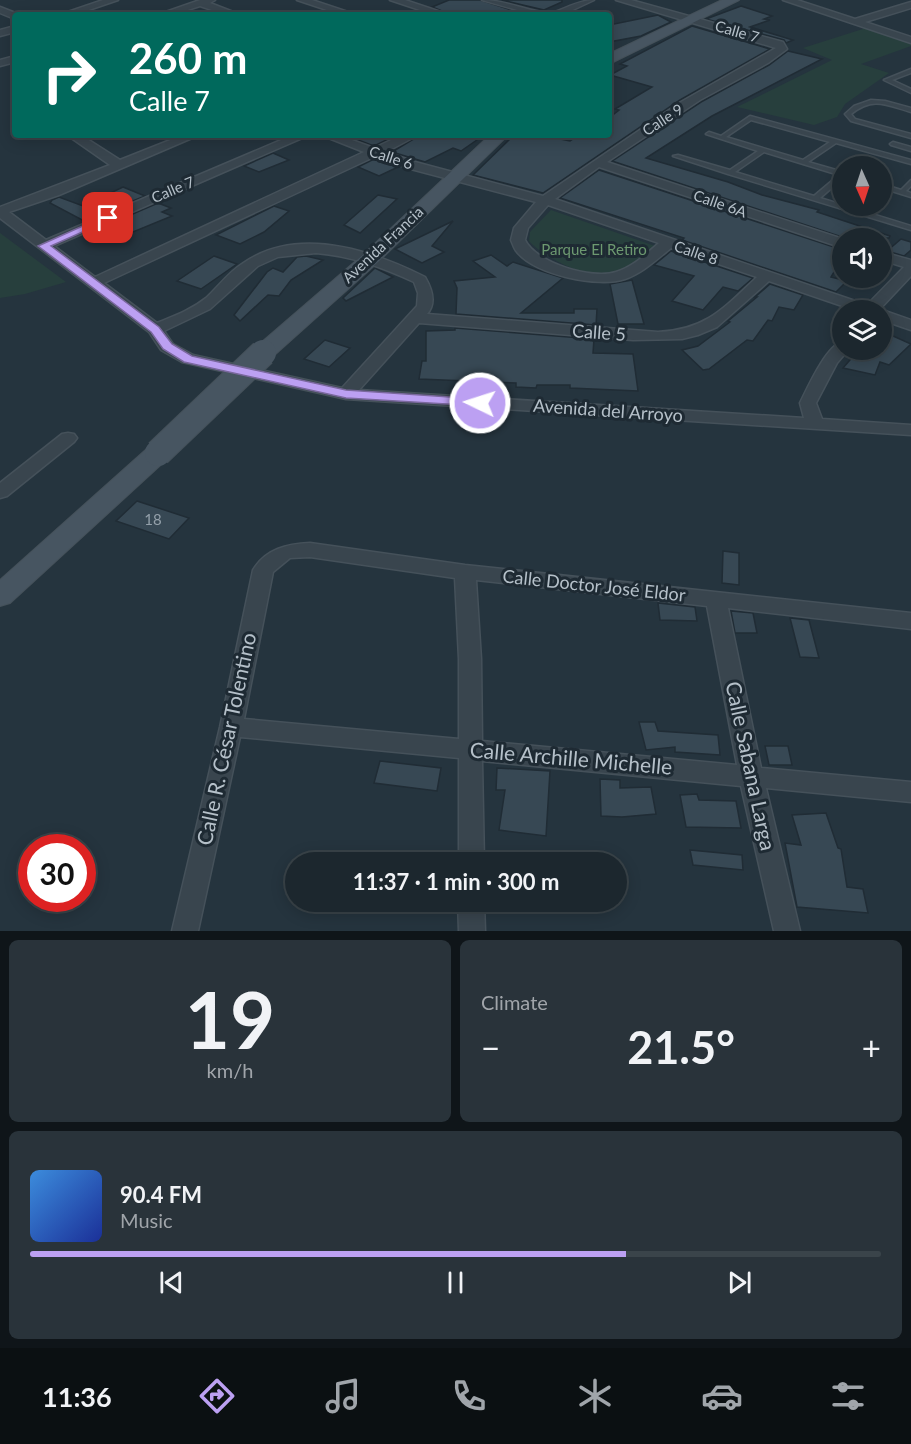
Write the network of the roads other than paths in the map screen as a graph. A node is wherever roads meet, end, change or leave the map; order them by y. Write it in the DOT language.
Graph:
graph roads {
  1 [pos="83,0"];
  2 [pos="113,0"];
  3 [pos="302,0"];
  4 [pos="396,0"];
  5 [pos="435,0"];
  6 [pos="487,0"];
  7 [pos="589,0"];
  8 [pos="621,0"];
  9 [pos="732,0"];
  10 [pos="788,0"];
  11 [pos="896,0"];
  12 [pos="205,2"];
  13 [pos="96,5"];
  14 [pos="911,5"];
  15 [pos="418,7"];
  16 [pos="74,12"];
  17 [pos="172,12"];
  18 [pos="229,12"];
  19 [pos="342,12"];
  20 [pos="403,12"];
  21 [pos="435,12"];
  22 [pos="534,12"];
  23 [pos="561,12"];
  24 [pos="693,19"];
  25 [pos="857,21"];
  26 [pos="911,40"];
  27 [pos="781,46"];
  28 [pos="612,59"];
  29 [pos="911,71"];
  30 [pos="901,74"];
  31 [pos="911,78"];
  32 [pos="911,91"];
  33 [pos="911,110"];
  34 [pos="709,134"];
  35 [pos="911,136"];
  36 [pos="78,138"];
  37 [pos="186,138"];
  38 [pos="296,138"];
  39 [pos="335,138"];
  40 [pos="406,138"];
  41 [pos="497,138"];
  42 [pos="721,138"];
  43 [pos="835,141"];
  44 [pos="893,144"];
  45 [pos="911,149"];
  46 [pos="763,150"];
  47 [pos="373,153"];
  48 [pos="676,156"];
  49 [pos="804,162"];
  50 [pos="911,162"];
  51 [pos="598,163"];
  52 [pos="119,165"];
  53 [pos="832,171"];
  54 [pos="730,173"];
  55 [pos="456,177"];
  56 [pos="911,182"];
  57 [pos="832,184"];
  58 [pos="892,189"];
  59 [pos="902,192"];
  60 [pos="911,195"];
  61 [pos="815,199"];
  62 [pos="545,200"];
  63 [pos="0,211"];
  64 [pos="910,226"];
  65 [pos="832,240"];
  66 [pos="668,243"];
  67 [pos="44,246"];
  68 [pos="370,258"];
  69 [pos="892,259"];
  70 [pos="911,266"];
  71 [pos="765,277"];
  72 [pos="93,283"];
  73 [pos="836,300"];
  74 [pos="881,300"];
  75 [pos="415,318"];
  76 [pos="892,318"];
  77 [pos="911,325"];
  78 [pos="155,329"];
  79 [pos="832,360"];
  80 [pos="346,394"];
  81 [pos="815,424"];
  82 [pos="911,430"];
  83 [pos="68,438"];
  84 [pos="0,492"];
  85 [pos="279,554"];
  86 [pos="465,572"];
  87 [pos="0,596"];
  88 [pos="716,600"];
  89 [pos="911,621"];
  90 [pos="231,727"];
  91 [pos="469,750"];
  92 [pos="751,776"];
  93 [pos="911,792"];
  94 [pos="471,852"];
  95 [pos="471,912"];
  96 [pos="185,931"];
  97 [pos="472,931"];
  98 [pos="787,931"];
  1 -- 13 [label="street"];
  2 -- 13 [label="street"];
  3 -- 19 [label="street"];
  4 -- 15 [label="street"];
  5 -- 15 [label="street"];
  6 -- 22 [label="street"];
  7 -- 23 [label="street"];
  8 -- 24 [label="street, Calle 7"];
  9 -- 24 [label="main road"];
  10 -- 25 [label="street"];
  11 -- 14 [label="street"];
  12 -- 17 [label="street"];
  12 -- 18 [label="street"];
  13 -- 16 [label="street"];
  14 -- 25 [label="street"];
  15 -- 20 [label="street"];
  15 -- 21 [label="street"];
  24 -- 27 [label="street, Calle 7"];
  24 -- 28 [label="main road"];
  25 -- 26 [label="street"];
  27 -- 51 [label="street, Calle 9"];
  29 -- 30 [label="lane"];
  30 -- 31 [label="lane"];
  30 -- 32 [label="lane"];
  33 -- 35 [label="lane"];
  34 -- 42 [label="lane"];
  36 -- 52 [label="street"];
  37 -- 52 [label="street"];
  38 -- 67 [label="street, Calle 7"];
  39 -- 47 [label="street, Calle 6"];
  40 -- 47 [label="street"];
  41 -- 55 [label="main road, Avenida Francia"];
  42 -- 43 [label="lane"];
  42 -- 46 [label="lane"];
  43 -- 49 [label="lane"];
  43 -- 50 [label="lane"];
  44 -- 45 [label="lane"];
  46 -- 49 [label="lane"];
  46 -- 54 [label="lane"];
  47 -- 55 [label="street, Calle 6"];
  47 -- 72 [label="street"];
  48 -- 54 [label="lane"];
  49 -- 53 [label="lane"];
  51 -- 62 [label="street, Calle 9"];
  51 -- 65 [label="street, Calle 6A"];
  52 -- 63 [label="street"];
  54 -- 61 [label="lane"];
  55 -- 62 [label="street, Calle 8"];
  55 -- 68 [label="main road, Avenida Francia"];
  56 -- 59 [label="lane"];
  57 -- 61 [label="lane"];
  58 -- 59 [label="lane"];
  59 -- 60 [label="lane"];
  61 -- 64 [label="lane"];
  62 -- 66 [label="street, Calle 8"];
  62 -- 66 [label="street"];
  63 -- 67 [label="street, Avenida del Arroyo"];
  66 -- 71 [label="street, Calle 8"];
  67 -- 72 [label="street, Avenida del Arroyo"];
  68 -- 75 [label="street"];
  68 -- 78 [label="street"];
  68 -- 87 [label="main road, Avenida Francia, bridge"];
  69 -- 70 [label="street"];
  70 -- 74 [label="street"];
  71 -- 73 [label="street, Calle 8"];
  71 -- 75 [label="street, Calle 5"];
  72 -- 78 [label="street, Avenida del Arroyo"];
  75 -- 80 [label="street"];
  76 -- 77 [label="street"];
  78 -- 80 [label="street, Avenida del Arroyo"];
  79 -- 81 [label="street"];
  80 -- 81 [label="street, Avenida del Arroyo"];
  81 -- 82 [label="street, Avenida del Arroyo"];
  83 -- 84 [label="street"];
  85 -- 86 [label="street, Calle Doctor José Eldor"];
  85 -- 90 [label="street, Calle R. César Tolentino"];
  86 -- 88 [label="street, Calle Doctor José Eldor"];
  86 -- 91 [label="street"];
  88 -- 89 [label="street, Calle Doctor José Eldor"];
  88 -- 92 [label="street, Calle Sabana Larga"];
  90 -- 91 [label="street, Calle Archille Michelle"];
  90 -- 96 [label="street, Calle R. César Tolentino"];
  91 -- 92 [label="street, Calle Archille Michelle"];
  91 -- 94 [label="street"];
  92 -- 93 [label="street, Calle Archille Michelle"];
  92 -- 98 [label="street, Calle Sabana Larga"];
  95 -- 97 [label="street"];
}
